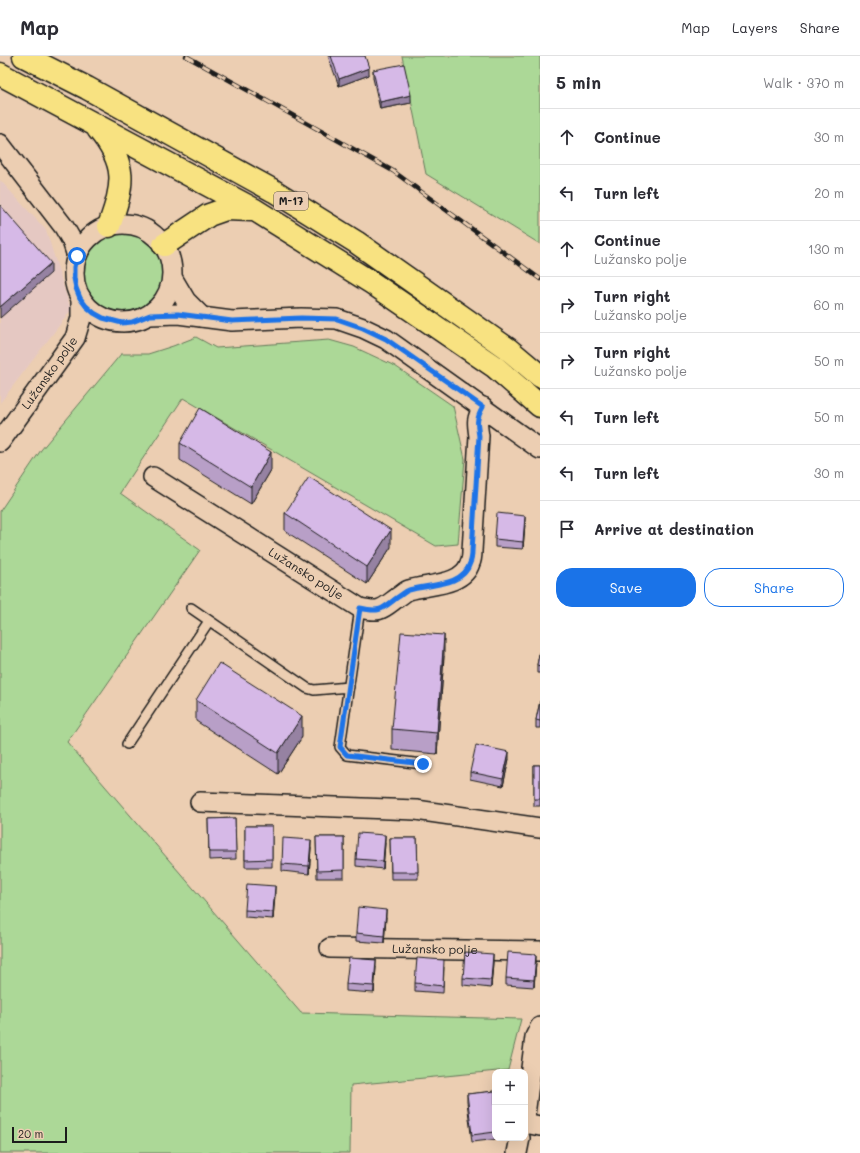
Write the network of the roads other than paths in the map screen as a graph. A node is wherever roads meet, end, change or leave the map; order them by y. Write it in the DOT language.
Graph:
graph roads {
  1 [pos="24,56"];
  2 [pos="0,74"];
  3 [pos="95,125"];
  4 [pos="0,144"];
  5 [pos="255,210"];
  6 [pos="64,227"];
  7 [pos="101,230"];
  8 [pos="164,245"];
  9 [pos="77,256"];
  10 [pos="172,279"];
  11 [pos="80,298"];
  12 [pos="150,315"];
  13 [pos="202,317"];
  14 [pos="112,321"];
  15 [pos="75,338"];
  16 [pos="540,376"];
  17 [pos="540,406"];
  18 [pos="483,407"];
  19 [pos="0,442"];
  20 [pos="540,449"];
  21 [pos="154,477"];
  22 [pos="191,608"];
  23 [pos="360,608"];
  24 [pos="209,621"];
  25 [pos="349,687"];
  26 [pos="127,744"];
  27 [pos="423,764"];
  28 [pos="200,802"];
  29 [pos="540,828"];
  30 [pos="330,948"];
  31 [pos="540,951"];
  32 [pos="540,1027"];
  33 [pos="526,1105"];
  34 [pos="528,1124"];
  35 [pos="540,1126"];
  36 [pos="519,1141"];
  37 [pos="517,1153"];
  1 -- 16 [label="highway, M-17"];
  2 -- 3 [label="highway, M-17"];
  3 -- 5 [label="highway, M-17"];
  3 -- 7 [label="highway"];
  4 -- 6 [label="street"];
  5 -- 8 [label="highway"];
  5 -- 17 [label="highway, M-17"];
  6 -- 7 [label="street"];
  6 -- 9 [label="street"];
  7 -- 8 [label="street"];
  7 -- 9 [label="street"];
  8 -- 10 [label="street"];
  9 -- 11 [label="street"];
  10 -- 12 [label="street"];
  10 -- 13 [label="street"];
  11 -- 14 [label="street"];
  11 -- 15 [label="street, Lužansko polje"];
  12 -- 13 [label="street"];
  12 -- 14 [label="street"];
  13 -- 18 [label="street"];
  14 -- 15 [label="street"];
  15 -- 19 [label="street, Lužansko polje"];
  18 -- 20 [label="street"];
  18 -- 23 [label="street, Lužansko polje"];
  21 -- 23 [label="street, Lužansko polje"];
  22 -- 24 [label="lane"];
  23 -- 25 [label="lane"];
  24 -- 25 [label="lane"];
  24 -- 26 [label="lane"];
  25 -- 27 [label="lane"];
  28 -- 29 [label="street"];
  30 -- 31 [label="street, Lužansko polje"];
  32 -- 33 [label="street"];
  34 -- 35 [label="street"];
  36 -- 37 [label="street"];
}
